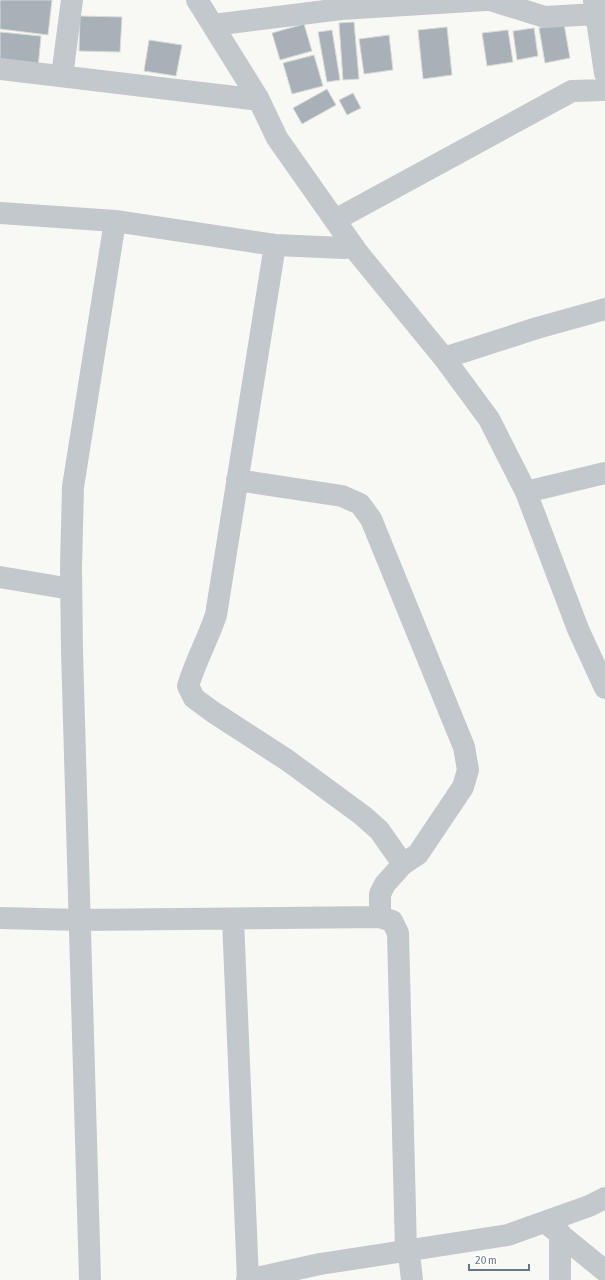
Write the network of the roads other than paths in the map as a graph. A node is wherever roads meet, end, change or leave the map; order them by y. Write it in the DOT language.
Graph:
graph roads {
  1 [pos="72,0"];
  2 [pos="197,0"];
  3 [pos="486,0"];
  4 [pos="490,0"];
  5 [pos="597,7"];
  6 [pos="213,25"];
  7 [pos="0,69"];
  8 [pos="605,73"];
  9 [pos="62,76"];
  10 [pos="605,90"];
  11 [pos="258,98"];
  12 [pos="0,213"];
  13 [pos="335,220"];
  14 [pos="115,221"];
  15 [pos="275,245"];
  16 [pos="354,247"];
  17 [pos="605,309"];
  18 [pos="444,358"];
  19 [pos="605,473"];
  20 [pos="237,480"];
  21 [pos="526,492"];
  22 [pos="0,578"];
  23 [pos="71,590"];
  24 [pos="605,688"];
  25 [pos="403,864"];
  26 [pos="380,917"];
  27 [pos="0,918"];
  28 [pos="233,919"];
  29 [pos="80,920"];
  30 [pos="605,1198"];
  31 [pos="553,1227"];
  32 [pos="406,1251"];
  33 [pos="605,1271"];
  34 [pos="320,1272"];
  35 [pos="90,1280"];
  36 [pos="247,1280"];
  37 [pos="412,1280"];
  38 [pos="560,1280"];
  1 -- 9 [label="street"];
  2 -- 6 [label="street"];
  3 -- 6 [label="street"];
  4 -- 5 [label="street"];
  5 -- 8 [label="street"];
  6 -- 11 [label="street"];
  7 -- 9 [label="street"];
  9 -- 11 [label="street"];
  10 -- 13 [label="street"];
  11 -- 13 [label="street"];
  12 -- 14 [label="street"];
  13 -- 16 [label="street"];
  14 -- 15 [label="street"];
  14 -- 23 [label="street"];
  15 -- 16 [label="street"];
  15 -- 20 [label="street"];
  16 -- 18 [label="street"];
  17 -- 18 [label="street"];
  18 -- 21 [label="street"];
  19 -- 21 [label="street"];
  20 -- 25 [label="street"];
  20 -- 25 [label="street"];
  21 -- 24 [label="street"];
  22 -- 23 [label="street"];
  23 -- 29 [label="street"];
  25 -- 26 [label="street"];
  26 -- 28 [label="street"];
  26 -- 32 [label="street"];
  27 -- 29 [label="street"];
  28 -- 29 [label="street"];
  28 -- 36 [label="street"];
  29 -- 35 [label="street"];
  30 -- 31 [label="street"];
  31 -- 32 [label="street"];
  31 -- 33 [label="street"];
  31 -- 38 [label="street"];
  32 -- 34 [label="street"];
  32 -- 37 [label="street"];
  34 -- 36 [label="street"];
}
